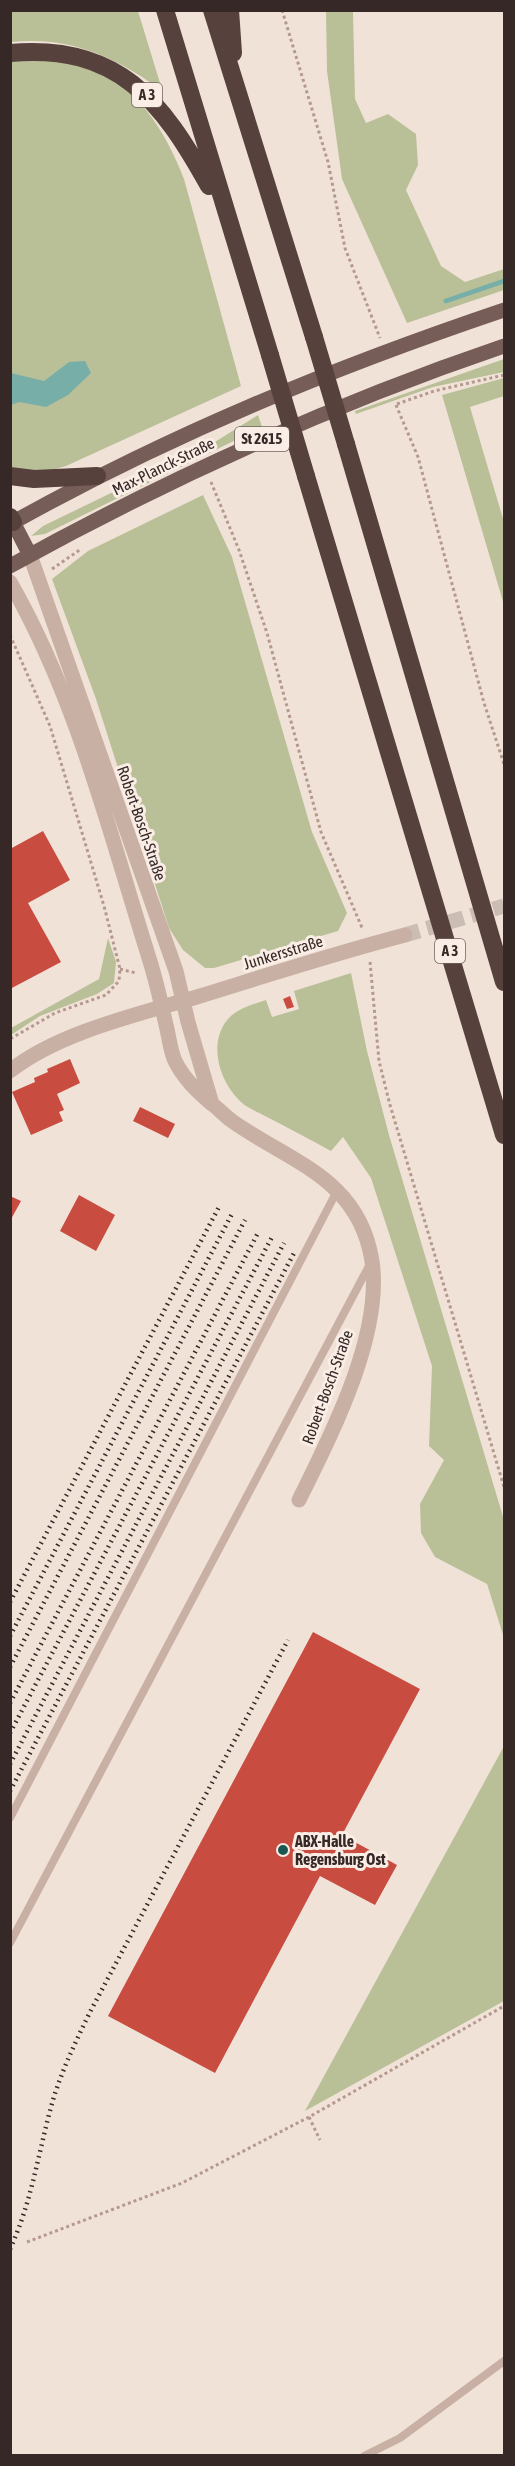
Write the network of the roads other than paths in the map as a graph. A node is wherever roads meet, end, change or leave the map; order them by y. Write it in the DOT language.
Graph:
graph roads {
  1 [pos="165,10"];
  2 [pos="212,10"];
  3 [pos="230,10"];
  4 [pos="10,53"];
  5 [pos="235,85"];
  6 [pos="227,218"];
  7 [pos="504,310"];
  8 [pos="504,346"];
  9 [pos="10,476"];
  10 [pos="97,476"];
  11 [pos="11,521"];
  12 [pos="30,555"];
  13 [pos="10,566"];
  14 [pos="10,582"];
  15 [pos="405,935"];
  16 [pos="504,982"];
  17 [pos="172,1004"];
  18 [pos="10,1071"];
  19 [pos="212,1104"];
  20 [pos="504,1135"];
  21 [pos="338,1189"];
  22 [pos="372,1260"];
  23 [pos="299,1500"];
  24 [pos="10,1818"];
  25 [pos="10,1942"];
  26 [pos="504,2361"];
  27 [pos="364,2456"];
  1 -- 6 [label="highway, A 3"];
  2 -- 5 [label="highway"];
  3 -- 5 [label="highway"];
  4 -- 6 [label="highway, A 3"];
  5 -- 16 [label="highway, bridge"];
  6 -- 20 [label="highway, A 3, bridge"];
  7 -- 10 [label="main road, Max-Planck-Straße / St 2615"];
  8 -- 12 [label="main road, Max-Planck-Straße / St 2615"];
  9 -- 10 [label="highway"];
  10 -- 11 [label="main road, Max-Planck-Straße / St 2615"];
  11 -- 12 [label="main road"];
  12 -- 13 [label="main road, Max-Planck-Straße / St 2615"];
  12 -- 17 [label="street, Robert-Bosch-Straße"];
  14 -- 17 [label="street, Robert-Bosch-Straße"];
  15 -- 17 [label="street, Junkersstraße"];
  17 -- 18 [label="street"];
  17 -- 19 [label="street, Robert-Bosch-Straße"];
  17 -- 19 [label="street, Robert-Bosch-Straße"];
  19 -- 21 [label="street, Robert-Bosch-Straße"];
  21 -- 22 [label="street, Robert-Bosch-Straße"];
  21 -- 24 [label="lane"];
  22 -- 23 [label="street, Robert-Bosch-Straße"];
  22 -- 25 [label="lane"];
  26 -- 27 [label="lane"];
}
